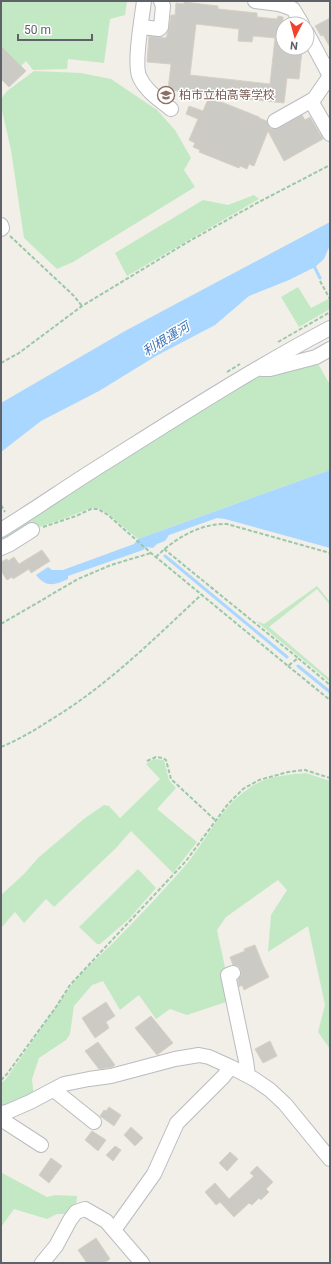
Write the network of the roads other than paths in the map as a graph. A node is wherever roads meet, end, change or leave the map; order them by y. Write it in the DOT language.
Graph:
graph roads {
  1 [pos="144,1"];
  2 [pos="161,1"];
  3 [pos="255,1"];
  4 [pos="297,16"];
  5 [pos="141,27"];
  6 [pos="315,48"];
  7 [pos="330,76"];
  8 [pos="311,101"];
  9 [pos="171,109"];
  10 [pos="275,121"];
  11 [pos="330,134"];
  12 [pos="330,328"];
  13 [pos="330,349"];
  14 [pos="256,369"];
  15 [pos="1,530"];
  16 [pos="32,530"];
  17 [pos="1,548"];
  18 [pos="233,973"];
  19 [pos="231,1067"];
  20 [pos="248,1076"];
  21 [pos="54,1090"];
  22 [pos="1,1114"];
  23 [pos="1,1119"];
  24 [pos="94,1122"];
  25 [pos="41,1145"];
  26 [pos="330,1159"];
  27 [pos="114,1230"];
  28 [pos="42,1263"];
  29 [pos="142,1263"];
  1 -- 5 [label="street"];
  2 -- 5 [label="street"];
  3 -- 4 [label="street"];
  5 -- 9 [label="street"];
  6 -- 7 [label="street"];
  7 -- 8 [label="street"];
  8 -- 10 [label="street"];
  8 -- 11 [label="street"];
  12 -- 14 [label="street"];
  13 -- 14 [label="street"];
  14 -- 15 [label="street"];
  16 -- 17 [label="street"];
  18 -- 20 [label="street"];
  19 -- 20 [label="street"];
  19 -- 21 [label="street"];
  19 -- 27 [label="street"];
  20 -- 26 [label="street"];
  21 -- 22 [label="street"];
  21 -- 24 [label="street"];
  23 -- 25 [label="street"];
  27 -- 28 [label="street"];
  27 -- 29 [label="street"];
}
